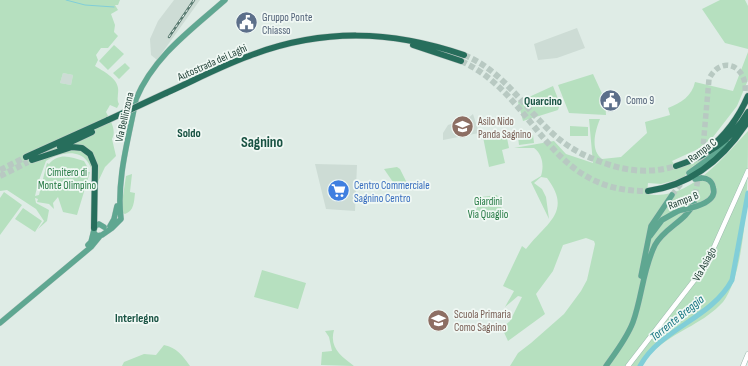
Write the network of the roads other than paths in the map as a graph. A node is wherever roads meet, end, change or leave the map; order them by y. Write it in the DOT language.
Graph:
graph roads {
  1 [pos="225,0"];
  2 [pos="438,50"];
  3 [pos="464,55"];
  4 [pos="461,61"];
  5 [pos="746,94"];
  6 [pos="748,112"];
  7 [pos="746,120"];
  8 [pos="748,127"];
  9 [pos="728,145"];
  10 [pos="690,161"];
  11 [pos="676,166"];
  12 [pos="748,171"];
  13 [pos="689,174"];
  14 [pos="698,178"];
  15 [pos="666,188"];
  16 [pos="648,191"];
  17 [pos="672,195"];
  18 [pos="694,203"];
  19 [pos="118,216"];
  20 [pos="104,227"];
  21 [pos="94,230"];
  22 [pos="101,235"];
  23 [pos="645,251"];
  24 [pos="68,265"];
  25 [pos="635,316"];
  26 [pos="0,323"];
  27 [pos="748,354"];
  28 [pos="606,366"];
  29 [pos="628,366"];
  30 [pos="743,366"];
  1 -- 19 [label="main road, Via Bellinzona"];
  2 -- 3 [label="highway, Autostrada dei Laghi"];
  2 -- 4 [label="highway, Autostrada dei Laghi"];
  2 -- 21 [label="highway, Autostrada dei Laghi, bridge"];
  5 -- 10 [label="highway"];
  6 -- 7 [label="highway"];
  7 -- 9 [label="highway"];
  7 -- 10 [label="highway"];
  8 -- 9 [label="highway"];
  9 -- 13 [label="main road, Rampa C"];
  9 -- 15 [label="highway"];
  10 -- 11 [label="highway"];
  12 -- 29 [label="street, Via Asiago"];
  14 -- 15 [label="highway"];
  14 -- 23 [label="main road, Rampa B, bridge"];
  15 -- 16 [label="highway"];
  17 -- 23 [label="main road"];
  18 -- 25 [label="main road"];
  19 -- 20 [label="main road"];
  19 -- 22 [label="main road"];
  20 -- 21 [label="main road"];
  20 -- 22 [label="main road"];
  21 -- 22 [label="main road"];
  21 -- 24 [label="main road"];
  22 -- 24 [label="main road"];
  23 -- 25 [label="main road"];
  24 -- 26 [label="main road"];
  25 -- 28 [label="main road"];
  27 -- 30 [label="street"];
}
